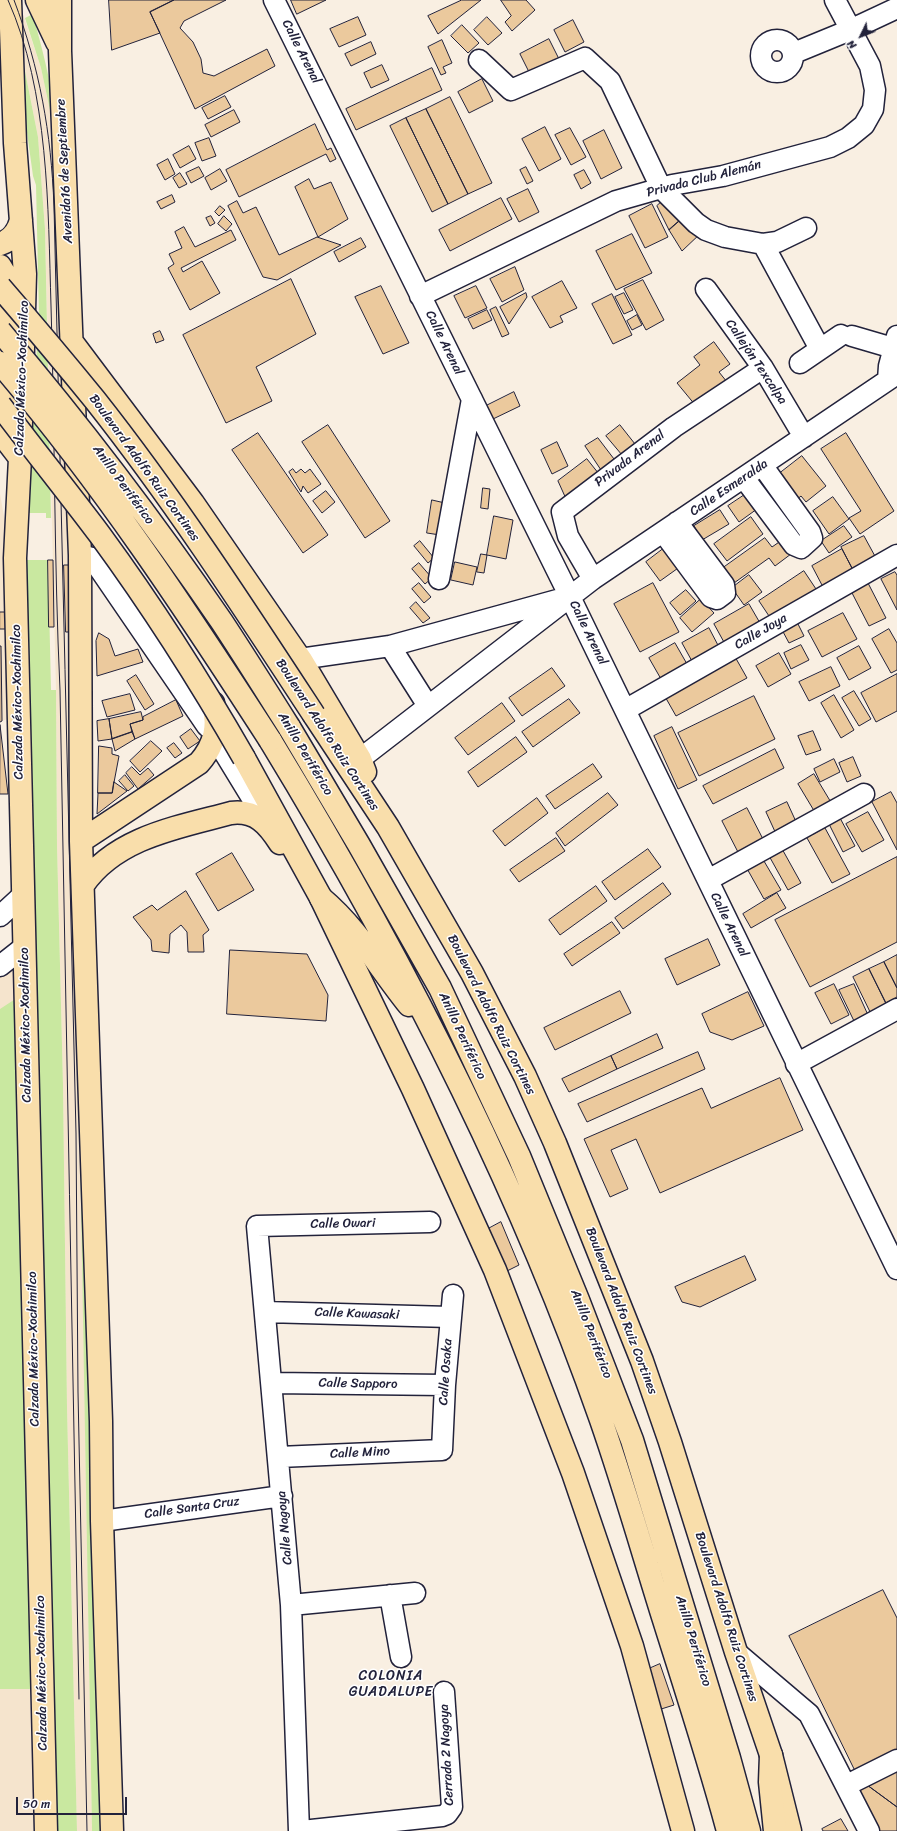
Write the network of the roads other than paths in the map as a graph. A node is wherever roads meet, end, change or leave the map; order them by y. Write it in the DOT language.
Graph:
graph roads {
  1 [pos="10,0"];
  2 [pos="37,0"];
  3 [pos="60,0"];
  4 [pos="274,0"];
  5 [pos="835,0"];
  6 [pos="897,8"];
  7 [pos="850,30"];
  8 [pos="60,51"];
  9 [pos="794,53"];
  10 [pos="479,60"];
  11 [pos="0,116"];
  12 [pos="15,143"];
  13 [pos="661,188"];
  14 [pos="21,220"];
  15 [pos="806,228"];
  16 [pos="0,244"];
  17 [pos="763,244"];
  18 [pos="0,266"];
  19 [pos="0,287"];
  20 [pos="706,289"];
  21 [pos="420,296"];
  22 [pos="0,331"];
  23 [pos="72,342"];
  24 [pos="895,342"];
  25 [pos="820,349"];
  26 [pos="800,362"];
  27 [pos="0,363"];
  28 [pos="763,368"];
  29 [pos="892,377"];
  30 [pos="0,399"];
  31 [pos="472,399"];
  32 [pos="0,405"];
  33 [pos="0,432"];
  34 [pos="804,437"];
  35 [pos="20,458"];
  36 [pos="762,465"];
  37 [pos="744,478"];
  38 [pos="80,555"];
  39 [pos="897,555"];
  40 [pos="439,579"];
  41 [pos="593,579"];
  42 [pos="570,597"];
  43 [pos="390,646"];
  44 [pos="301,660"];
  45 [pos="279,662"];
  46 [pos="213,703"];
  47 [pos="428,706"];
  48 [pos="625,710"];
  49 [pos="207,726"];
  50 [pos="222,749"];
  51 [pos="360,759"];
  52 [pos="864,794"];
  53 [pos="269,826"];
  54 [pos="388,827"];
  55 [pos="81,841"];
  56 [pos="310,875"];
  57 [pos="708,880"];
  58 [pos="83,885"];
  59 [pos="23,895"];
  60 [pos="321,898"];
  61 [pos="0,916"];
  62 [pos="24,947"];
  63 [pos="0,966"];
  64 [pos="897,1010"];
  65 [pos="433,1030"];
  66 [pos="796,1064"];
  67 [pos="430,1222"];
  68 [pos="257,1226"];
  69 [pos="890,1234"];
  70 [pos="897,1269"];
  71 [pos="453,1295"];
  72 [pos="265,1312"];
  73 [pos="450,1317"];
  74 [pos="272,1383"];
  75 [pos="445,1385"];
  76 [pos="442,1450"];
  77 [pos="279,1457"];
  78 [pos="282,1496"];
  79 [pos="102,1521"];
  80 [pos="415,1593"];
  81 [pos="390,1595"];
  82 [pos="292,1606"];
  83 [pos="736,1652"];
  84 [pos="400,1657"];
  85 [pos="444,1692"];
  86 [pos="771,1755"];
  87 [pos="897,1760"];
  88 [pos="847,1785"];
  89 [pos="46,1831"];
  90 [pos="112,1831"];
  91 [pos="299,1831"];
  92 [pos="302,1831"];
  93 [pos="683,1831"];
  94 [pos="728,1831"];
  95 [pos="748,1831"];
  96 [pos="775,1831"];
  97 [pos="790,1831"];
  98 [pos="869,1831"];
  1 -- 12 [label="main road, Calzada México-Xochimilco"];
  2 -- 8 [label="main road"];
  3 -- 8 [label="main road, Avenida16 de Septiembre"];
  4 -- 21 [label="street, Calle Arenal"];
  5 -- 7 [label="street, Privada Club Alemán"];
  6 -- 7 [label="street"];
  7 -- 9 [label="street"];
  7 -- 13 [label="street, Privada Club Alemán"];
  8 -- 23 [label="main road, Avenida16 de Septiembre"];
  10 -- 13 [label="street"];
  11 -- 12 [label="main road"];
  12 -- 14 [label="main road, Calzada México-Xochimilco"];
  13 -- 17 [label="street"];
  13 -- 21 [label="street, Privada Club Alemán"];
  14 -- 16 [label="main road"];
  14 -- 35 [label="main road, Calzada México-Xochimilco"];
  15 -- 17 [label="street"];
  17 -- 25 [label="street"];
  18 -- 30 [label="main road"];
  19 -- 45 [label="main road, Boulevard Adolfo Ruiz Cortines, bridge"];
  20 -- 28 [label="street, Callejón Texcalpa"];
  21 -- 31 [label="street, Calle Arenal"];
  22 -- 95 [label="main road, Anillo Periférico, bridge"];
  23 -- 38 [label="main road"];
  23 -- 44 [label="main road"];
  24 -- 25 [label="street, Calle Esmeralda"];
  24 -- 29 [label="street, Calle Esmeralda"];
  25 -- 26 [label="street"];
  27 -- 65 [label="main road, Anillo Periférico, bridge"];
  28 -- 34 [label="street, Callejón Texcalpa"];
  28 -- 41 [label="street, Privada Arenal"];
  29 -- 34 [label="street, Calle Esmeralda"];
  31 -- 40 [label="street"];
  31 -- 42 [label="street, Calle Arenal"];
  32 -- 46 [label="main road, bridge"];
  33 -- 35 [label="main road"];
  34 -- 36 [label="street, Calle Esmeralda"];
  35 -- 59 [label="main road, Calzada México-Xochimilco"];
  36 -- 37 [label="street, Calle Esmeralda"];
  36 -- 37 [label="street"];
  37 -- 41 [label="street, Calle Esmeralda"];
  38 -- 49 [label="street"];
  38 -- 55 [label="main road"];
  39 -- 48 [label="street, Calle Joya"];
  41 -- 42 [label="street, Calle Esmeralda"];
  42 -- 43 [label="street, Calle Esmeralda"];
  42 -- 47 [label="street, Calle Esmeralda"];
  42 -- 48 [label="street, Calle Arenal"];
  43 -- 44 [label="street, Calle Esmeralda"];
  43 -- 47 [label="street"];
  44 -- 45 [label="street, Calle Esmeralda"];
  44 -- 51 [label="main road"];
  45 -- 54 [label="main road, Boulevard Adolfo Ruiz Cortines, bridge"];
  46 -- 55 [label="main road, bridge"];
  46 -- 56 [label="main road, bridge"];
  47 -- 51 [label="street, Calle Esmeralda"];
  48 -- 57 [label="street, Calle Arenal"];
  50 -- 53 [label="street"];
  51 -- 54 [label="main road"];
  52 -- 57 [label="street"];
  53 -- 56 [label="main road"];
  53 -- 58 [label="main road"];
  54 -- 83 [label="main road, Boulevard Adolfo Ruiz Cortines"];
  55 -- 58 [label="main road"];
  56 -- 60 [label="main road"];
  57 -- 66 [label="street, Calle Arenal"];
  58 -- 79 [label="main road"];
  59 -- 61 [label="street"];
  59 -- 62 [label="main road, Calzada México-Xochimilco"];
  60 -- 65 [label="main road"];
  60 -- 93 [label="main road"];
  62 -- 63 [label="street"];
  62 -- 89 [label="main road, Calzada México-Xochimilco"];
  64 -- 66 [label="street"];
  65 -- 94 [label="main road, Anillo Periférico"];
  66 -- 69 [label="street, Calle Arenal"];
  67 -- 68 [label="street, Calle Owari"];
  68 -- 72 [label="street, Calle Nagoya"];
  69 -- 70 [label="street, Calle Arenal"];
  71 -- 73 [label="street, Calle Osaka"];
  72 -- 73 [label="street, Calle Kawasaki"];
  72 -- 74 [label="street, Calle Nagoya"];
  73 -- 75 [label="street, Calle Osaka"];
  74 -- 75 [label="street, Calle Sapporo"];
  74 -- 77 [label="street, Calle Nagoya"];
  75 -- 76 [label="street, Calle Osaka"];
  76 -- 77 [label="street, Calle Mino"];
  77 -- 78 [label="street, Calle Nagoya"];
  78 -- 79 [label="street, Calle Santa Cruz"];
  78 -- 82 [label="street, Calle Nagoya"];
  79 -- 90 [label="main road"];
  80 -- 81 [label="street"];
  81 -- 82 [label="street"];
  81 -- 84 [label="street"];
  82 -- 91 [label="street, Calle Nagoya"];
  83 -- 86 [label="main road, Boulevard Adolfo Ruiz Cortines"];
  83 -- 88 [label="street"];
  85 -- 92 [label="street, Cerrada 2 Nagoya"];
  86 -- 96 [label="main road"];
  86 -- 97 [label="main road, Boulevard Adolfo Ruiz Cortines"];
  87 -- 88 [label="street"];
  88 -- 98 [label="street"];
}
